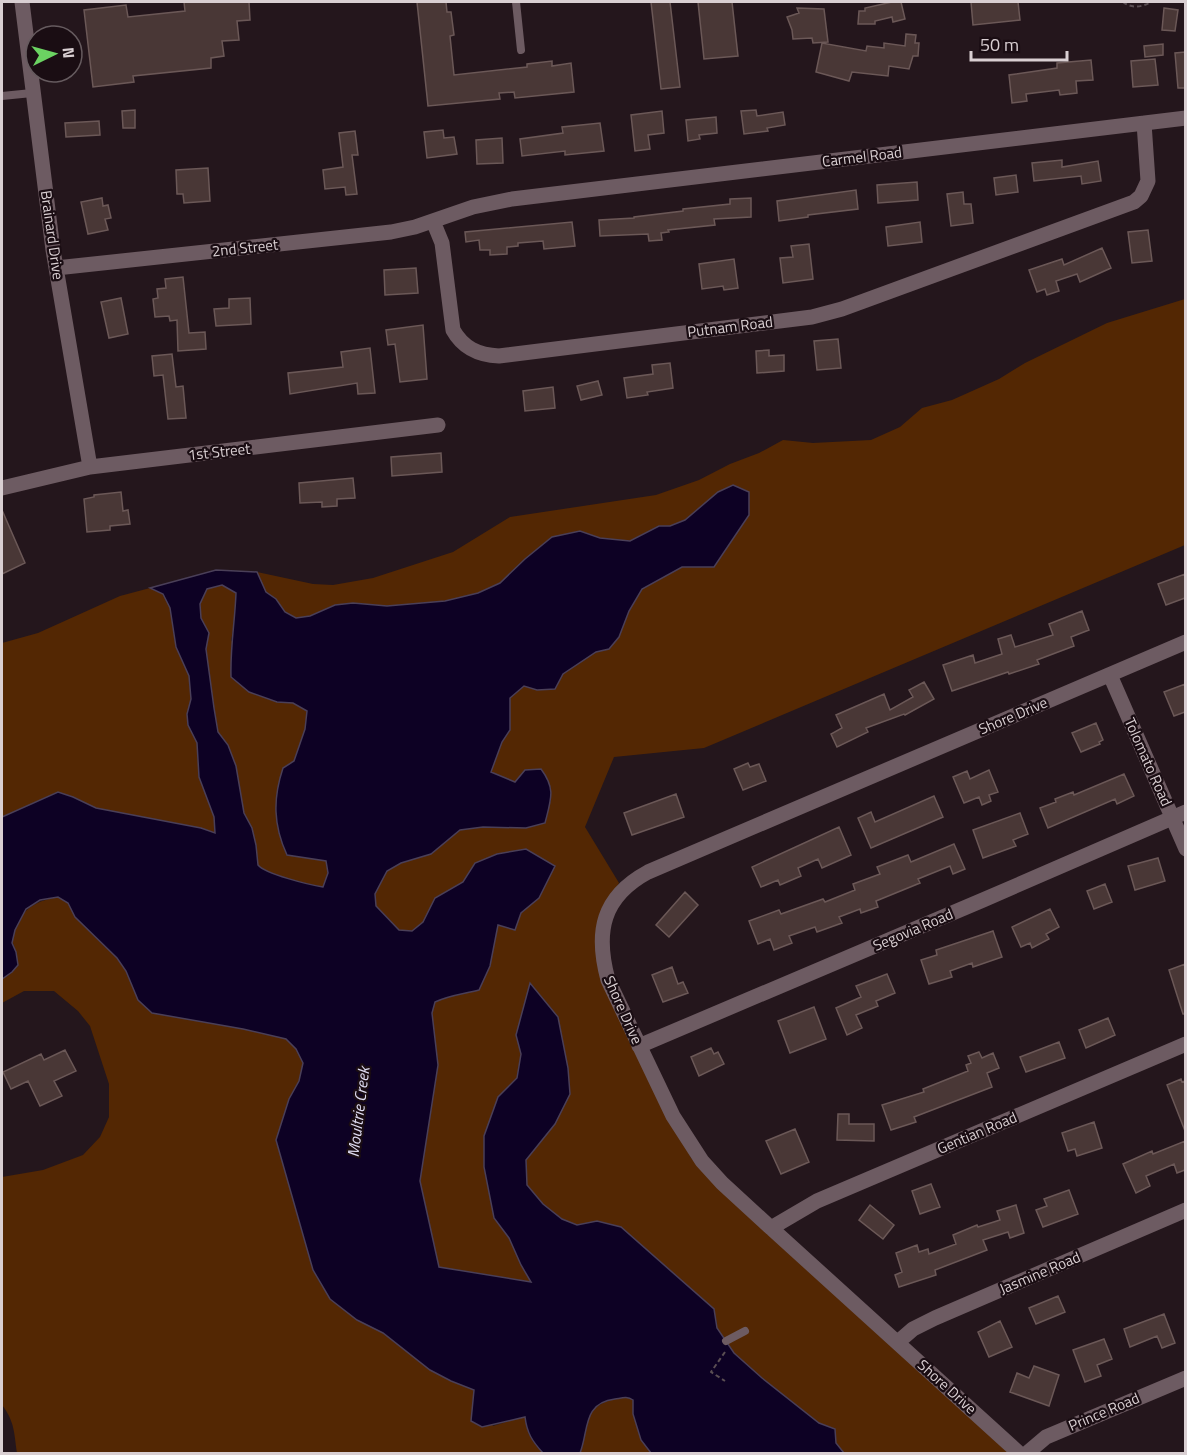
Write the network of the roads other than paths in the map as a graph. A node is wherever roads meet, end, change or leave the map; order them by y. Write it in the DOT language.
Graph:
graph roads {
  1 [pos="22,2"];
  2 [pos="516,2"];
  3 [pos="521,50"];
  4 [pos="32,93"];
  5 [pos="2,96"];
  6 [pos="1185,118"];
  7 [pos="1144,123"];
  8 [pos="433,221"];
  9 [pos="56,268"];
  10 [pos="438,426"];
  11 [pos="90,466"];
  12 [pos="2,488"];
  13 [pos="1185,642"];
  14 [pos="1110,675"];
  15 [pos="1179,814"];
  16 [pos="1185,849"];
  17 [pos="1185,1044"];
  18 [pos="639,1046"];
  19 [pos="1185,1210"];
  20 [pos="771,1228"];
  21 [pos="745,1331"];
  22 [pos="726,1341"];
  23 [pos="898,1342"];
  24 [pos="1185,1378"];
  25 [pos="1020,1454"];
  26 [pos="1026,1454"];
  1 -- 4 [label="street, Brainard Drive"];
  2 -- 3 [label="lane"];
  4 -- 5 [label="lane"];
  4 -- 9 [label="street, Brainard Drive"];
  6 -- 7 [label="street, Carmel Road"];
  7 -- 8 [label="street, Carmel Road"];
  7 -- 8 [label="street, Putnam Road"];
  8 -- 9 [label="street, 2nd Street"];
  9 -- 11 [label="street, Brainard Drive"];
  10 -- 11 [label="street, 1st Street"];
  11 -- 12 [label="street, 1st Street"];
  13 -- 14 [label="street, Shore Drive"];
  14 -- 15 [label="street, Tolomato Road"];
  14 -- 18 [label="street, Shore Drive"];
  15 -- 16 [label="street, Tolomato Road"];
  15 -- 18 [label="street, Segovia Road"];
  17 -- 20 [label="street, Gentian Road"];
  18 -- 20 [label="street, Shore Drive"];
  19 -- 23 [label="street, Jasmine Road"];
  20 -- 23 [label="street, Shore Drive"];
  21 -- 22 [label="lane"];
  23 -- 25 [label="street, Shore Drive"];
  24 -- 26 [label="street, Prince Road"];
}
